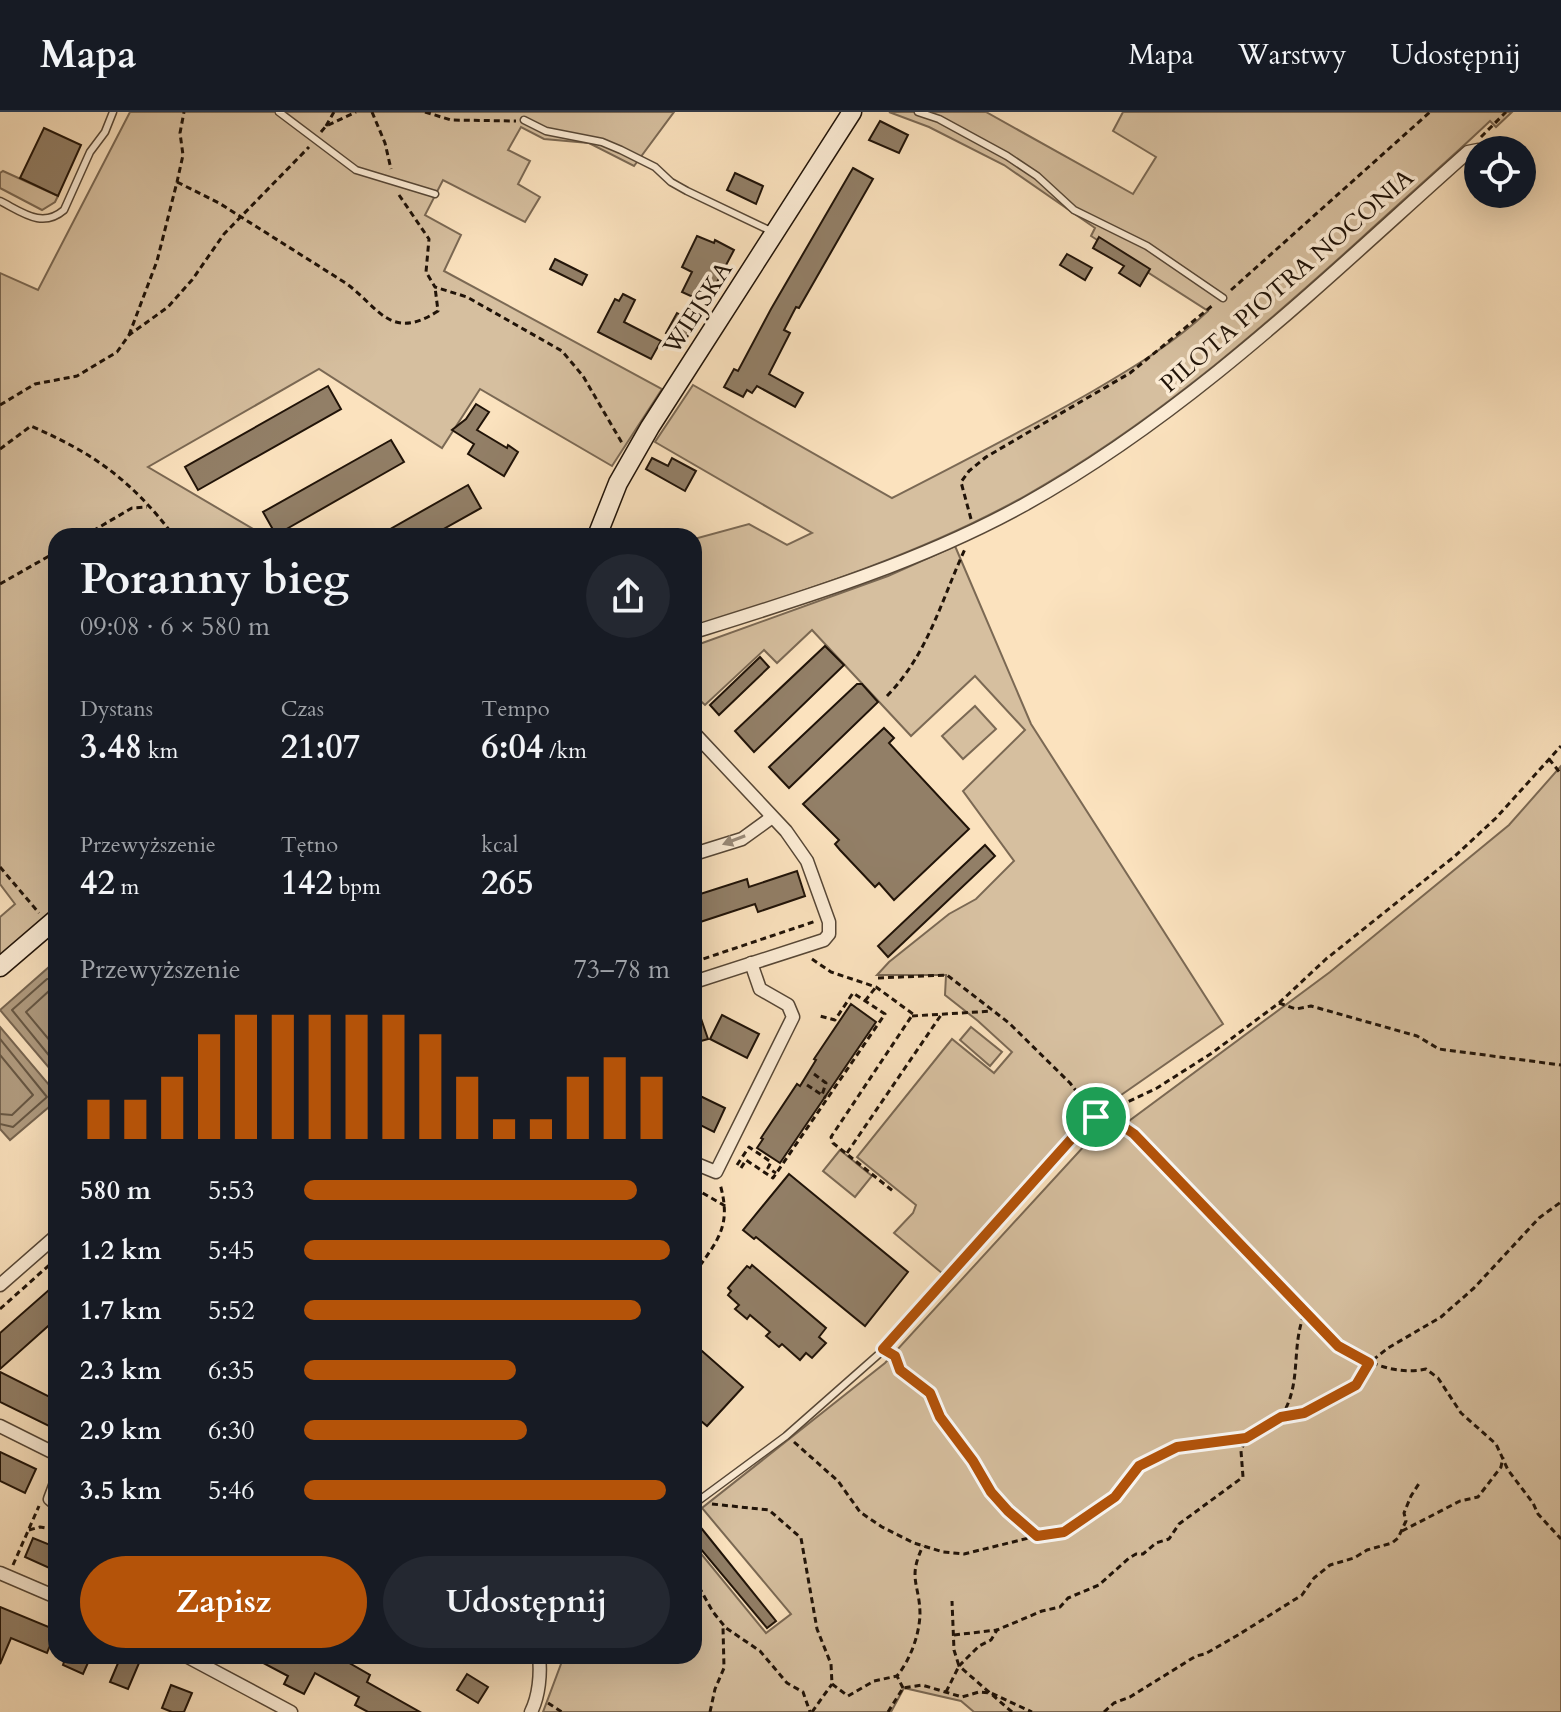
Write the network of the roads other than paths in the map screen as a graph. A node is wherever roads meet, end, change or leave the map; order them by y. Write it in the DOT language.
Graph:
graph roads {
  1 [pos="113,112"];
  2 [pos="279,112"];
  3 [pos="852,112"];
  4 [pos="918,112"];
  5 [pos="524,120"];
  6 [pos="1464,161"];
  7 [pos="435,194"];
  8 [pos="0,201"];
  9 [pos="774,233"];
  10 [pos="1223,298"];
  11 [pos="600,528"];
  12 [pos="702,629"];
  13 [pos="702,742"];
  14 [pos="771,818"];
  15 [pos="702,852"];
  16 [pos="48,926"];
  17 [pos="751,963"];
  18 [pos="0,967"];
  19 [pos="702,979"];
  20 [pos="702,1166"];
  21 [pos="48,1243"];
  22 [pos="0,1285"];
  23 [pos="881,1352"];
  24 [pos="0,1426"];
  25 [pos="48,1450"];
  26 [pos="702,1498"];
  27 [pos="6,1571"];
  28 [pos="48,1593"];
  29 [pos="201,1664"];
  30 [pos="539,1664"];
  31 [pos="534,1707"];
  32 [pos="291,1712"];
  1 -- 8 [label="lane"];
  2 -- 7 [label="lane"];
  3 -- 9 [label="street, WIEJSKA"];
  4 -- 10 [label="lane"];
  5 -- 9 [label="lane"];
  6 -- 12 [label="street, PILOTA PIOTRA NOCONIA"];
  9 -- 11 [label="street, WIEJSKA"];
  13 -- 14 [label="street"];
  14 -- 15 [label="street, one-way"];
  14 -- 17 [label="street"];
  16 -- 18 [label="street"];
  17 -- 19 [label="street"];
  17 -- 20 [label="street"];
  21 -- 22 [label="street"];
  23 -- 26 [label="lane"];
  24 -- 25 [label="street"];
  27 -- 28 [label="street"];
  29 -- 32 [label="street"];
  30 -- 31 [label="street"];
}
